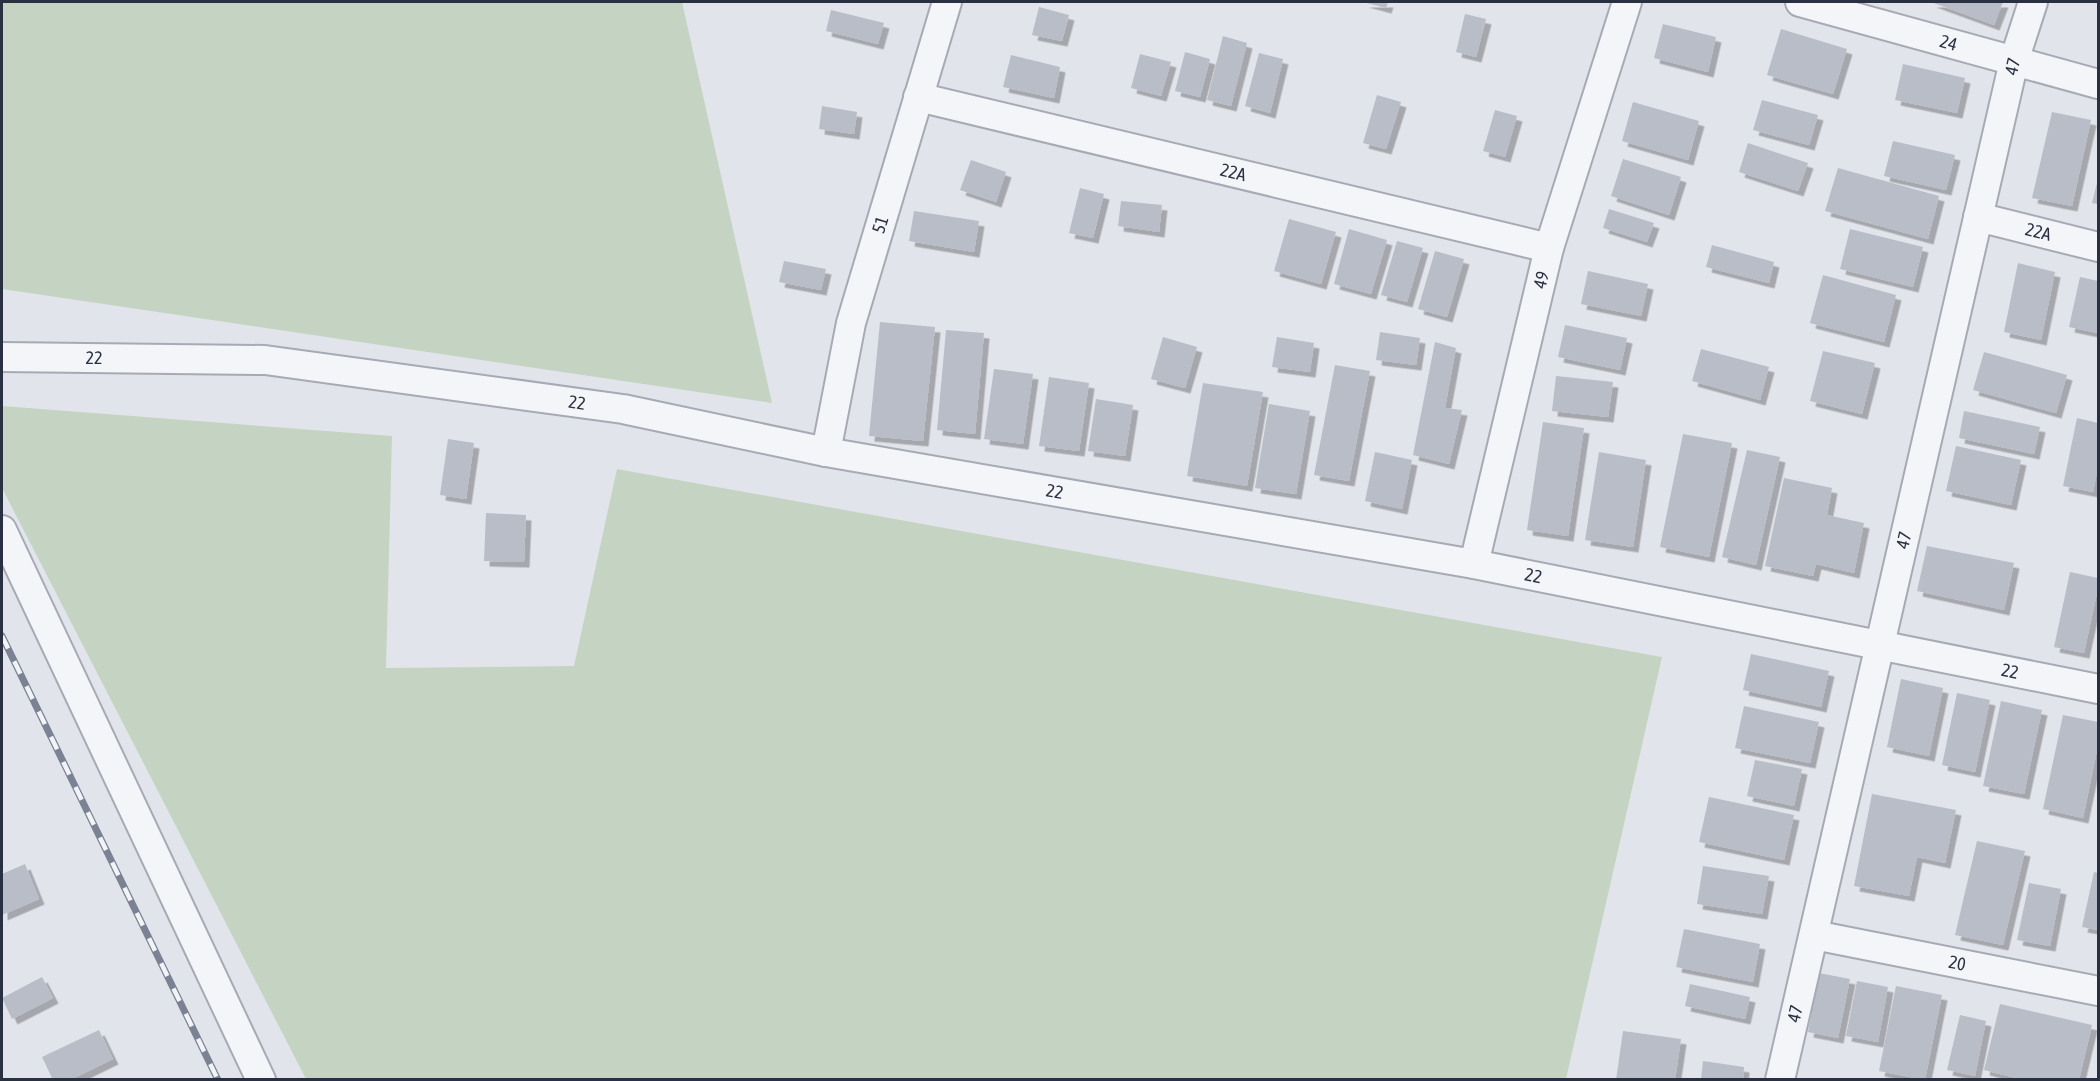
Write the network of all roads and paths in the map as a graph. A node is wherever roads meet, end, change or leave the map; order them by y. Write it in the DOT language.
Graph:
graph roads {
  1 [pos="946,2"];
  2 [pos="1627,2"];
  3 [pos="1800,2"];
  4 [pos="2033,2"];
  5 [pos="2014,61"];
  6 [pos="2098,84"];
  7 [pos="918,97"];
  8 [pos="1978,218"];
  9 [pos="2098,247"];
  10 [pos="1549,248"];
  11 [pos="2,357"];
  12 [pos="826,452"];
  13 [pos="2,530"];
  14 [pos="1474,564"];
  15 [pos="1879,645"];
  16 [pos="2098,689"];
  17 [pos="1814,935"];
  18 [pos="2098,992"];
  19 [pos="261,1080"];
  20 [pos="1780,1080"];
  1 -- 7 [label="street, 51"];
  2 -- 10 [label="street, 49"];
  3 -- 5 [label="street, 24"];
  4 -- 5 [label="street, 47"];
  5 -- 6 [label="street, 24"];
  5 -- 8 [label="street, 47"];
  7 -- 10 [label="street, 22A"];
  7 -- 12 [label="street, 51"];
  8 -- 9 [label="street, 22A"];
  8 -- 15 [label="street, 47"];
  10 -- 14 [label="street, 49"];
  11 -- 12 [label="street, 22"];
  12 -- 14 [label="street, 22"];
  13 -- 19 [label="street"];
  14 -- 15 [label="street, 22"];
  15 -- 16 [label="street, 22"];
  15 -- 17 [label="street, 47"];
  17 -- 18 [label="street, 20"];
  17 -- 20 [label="street, 47"];
}
